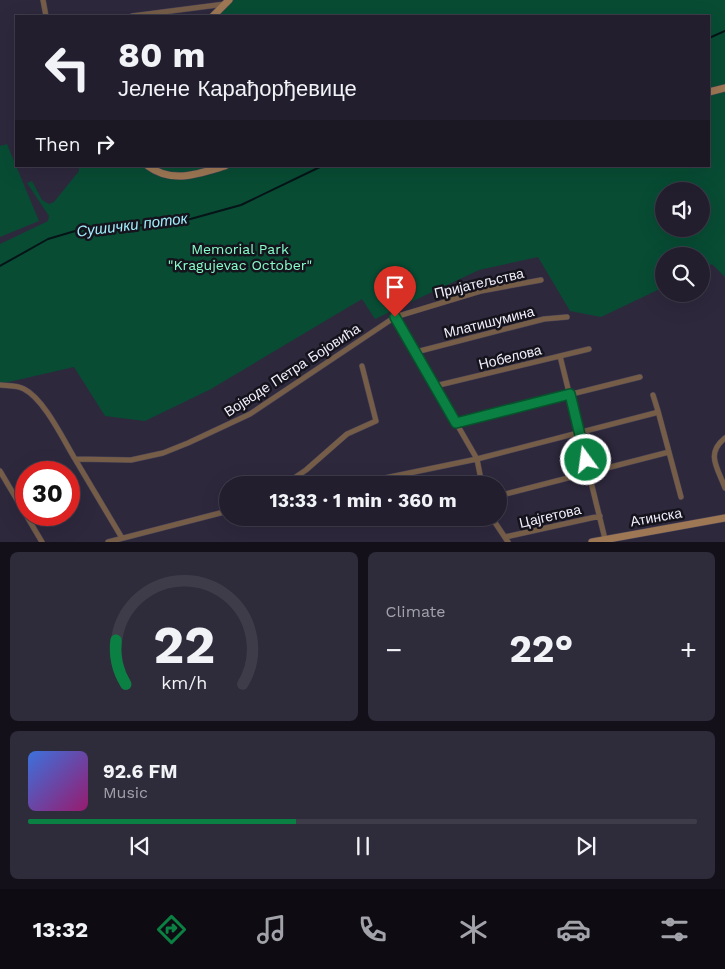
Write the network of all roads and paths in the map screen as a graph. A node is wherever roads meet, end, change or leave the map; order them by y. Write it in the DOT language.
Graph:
graph roads {
  1 [pos="43,0"];
  2 [pos="227,2"];
  3 [pos="46,15"];
  4 [pos="139,15"];
  5 [pos="214,15"];
  6 [pos="725,88"];
  7 [pos="710,92"];
  8 [pos="150,167"];
  9 [pos="220,167"];
  10 [pos="541,280"];
  11 [pos="395,317"];
  12 [pos="567,317"];
  13 [pos="589,349"];
  14 [pos="416,352"];
  15 [pos="560,356"];
  16 [pos="362,366"];
  17 [pos="640,377"];
  18 [pos="0,385"];
  19 [pos="435,386"];
  20 [pos="570,394"];
  21 [pos="653,396"];
  22 [pos="658,411"];
  23 [pos="456,423"];
  24 [pos="580,432"];
  25 [pos="725,438"];
  26 [pos="669,452"];
  27 [pos="477,458"];
  28 [pos="75,459"];
  29 [pos="0,471"];
  30 [pos="590,473"];
  31 [pos="297,476"];
  32 [pos="392,476"];
  33 [pos="480,476"];
  34 [pos="725,488"];
  35 [pos="507,494"];
  36 [pos="681,497"];
  37 [pos="219,513"];
  38 [pos="600,516"];
  39 [pos="724,517"];
  40 [pos="497,526"];
  41 [pos="122,538"];
  42 [pos="506,539"];
  43 [pos="605,539"];
  44 [pos="42,542"];
  45 [pos="108,542"];
  46 [pos="592,542"];
  1 -- 3 [label="street"];
  2 -- 4 [label="street"];
  2 -- 5 [label="street"];
  6 -- 7 [label="street"];
  8 -- 9 [label="street"];
  10 -- 11 [label="street, Пријатељства"];
  11 -- 14 [label="street"];
  11 -- 28 [label="street, Војводе Петра Бојовића"];
  12 -- 14 [label="street, Млатишумина"];
  13 -- 15 [label="street, Нобелова"];
  14 -- 19 [label="street"];
  15 -- 19 [label="street, Нобелова"];
  15 -- 20 [label="street"];
  16 -- 31 [label="street"];
  17 -- 20 [label="street"];
  18 -- 28 [label="street"];
  19 -- 23 [label="street"];
  20 -- 23 [label="street"];
  20 -- 24 [label="street"];
  21 -- 22 [label="street"];
  22 -- 24 [label="street"];
  22 -- 26 [label="street"];
  23 -- 27 [label="street"];
  24 -- 27 [label="street"];
  24 -- 30 [label="street"];
  25 -- 34 [label="street"];
  26 -- 30 [label="street"];
  26 -- 36 [label="street"];
  27 -- 32 [label="street"];
  27 -- 33 [label="street"];
  28 -- 41 [label="street"];
  29 -- 44 [label="street"];
  30 -- 35 [label="street"];
  30 -- 38 [label="street"];
  37 -- 41 [label="street"];
  38 -- 42 [label="street, Цајгетова"];
  38 -- 43 [label="street"];
  39 -- 43 [label="street, Атинска"];
  40 -- 42 [label="street"];
  41 -- 45 [label="street"];
  43 -- 46 [label="street, Атинска"];
}
